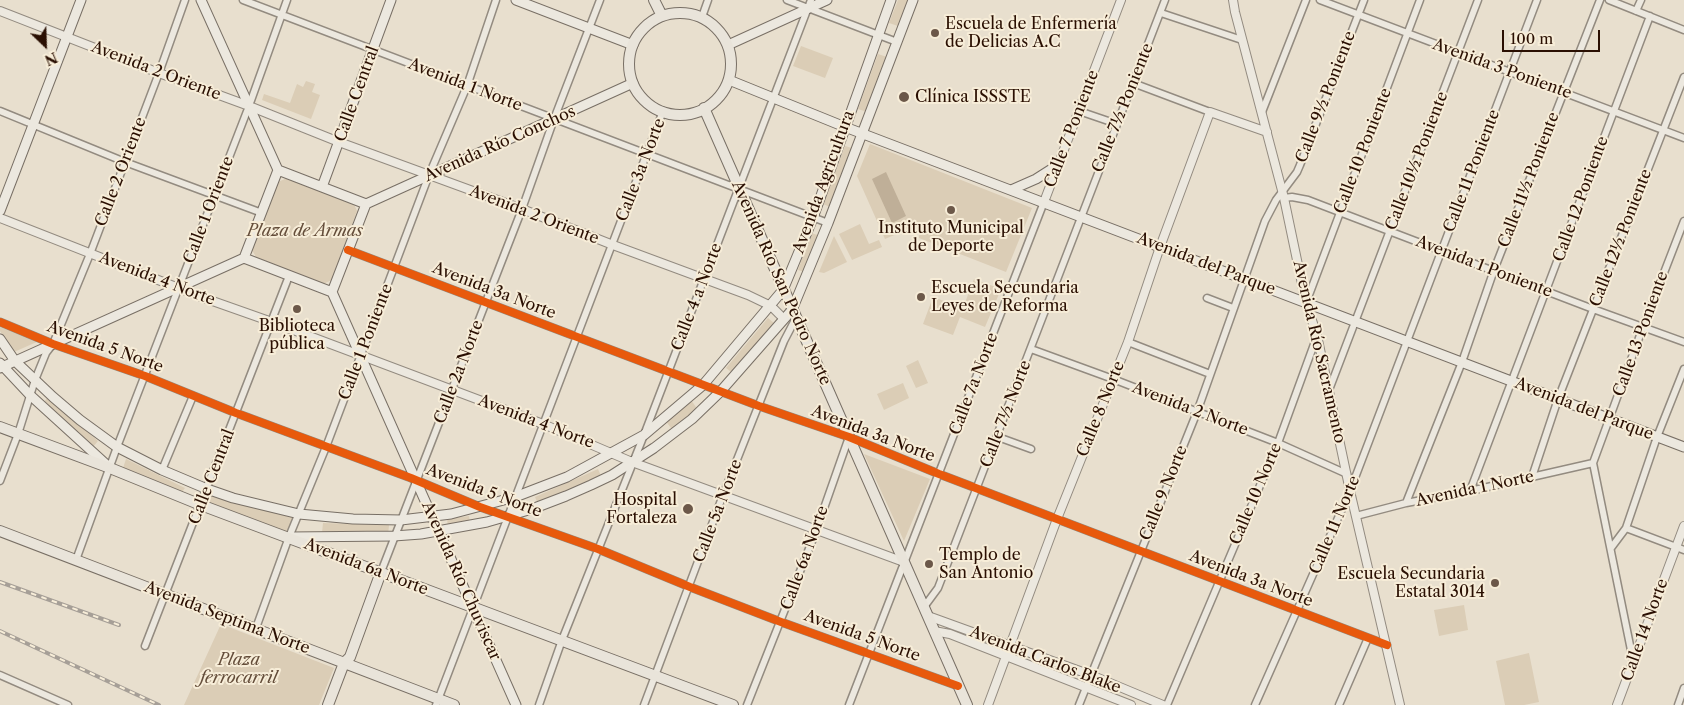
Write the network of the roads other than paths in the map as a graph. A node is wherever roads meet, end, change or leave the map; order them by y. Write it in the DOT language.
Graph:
graph roads {
  1 [pos="81,0"];
  2 [pos="184,0"];
  3 [pos="201,0"];
  4 [pos="243,0"];
  5 [pos="287,0"];
  6 [pos="391,0"];
  7 [pos="496,0"];
  8 [pos="516,0"];
  9 [pos="600,0"];
  10 [pos="654,0"];
  11 [pos="708,0"];
  12 [pos="786,0"];
  13 [pos="827,0"];
  14 [pos="891,0"];
  15 [pos="913,0"];
  16 [pos="1121,0"];
  17 [pos="1165,0"];
  18 [pos="1233,0"];
  19 [pos="1306,0"];
  20 [pos="1320,0"];
  21 [pos="1364,0"];
  22 [pos="1420,0"];
  23 [pos="1478,0"];
  24 [pos="1537,0"];
  25 [pos="1600,0"];
  26 [pos="1609,0"];
  27 [pos="1641,0"];
  28 [pos="809,4"];
  29 [pos="0,11"];
  30 [pos="1636,12"];
  31 [pos="1161,13"];
  32 [pos="281,14"];
  33 [pos="1358,15"];
  34 [pos="662,16"];
  35 [pos="1650,16"];
  36 [pos="702,17"];
  37 [pos="589,28"];
  38 [pos="1684,30"];
  39 [pos="1408,34"];
  40 [pos="879,35"];
  41 [pos="67,36"];
  42 [pos="1242,40"];
  43 [pos="897,42"];
  44 [pos="728,44"];
  45 [pos="633,45"];
  46 [pos="373,50"];
  47 [pos="1458,52"];
  48 [pos="1510,72"];
  49 [pos="159,73"];
  50 [pos="1684,77"];
  51 [pos="728,80"];
  52 [pos="633,83"];
  53 [pos="1133,83"];
  54 [pos="467,86"];
  55 [pos="1563,91"];
  56 [pos="773,98"];
  57 [pos="249,106"];
  58 [pos="704,108"];
  59 [pos="1079,110"];
  60 [pos="0,112"];
  61 [pos="663,112"];
  62 [pos="1210,112"];
  63 [pos="1262,112"];
  64 [pos="1613,112"];
  65 [pos="554,119"];
  66 [pos="33,124"];
  67 [pos="1117,124"];
  68 [pos="845,127"];
  69 [pos="1663,130"];
  70 [pos="862,132"];
  71 [pos="1267,132"];
  72 [pos="1684,138"];
  73 [pos="339,142"];
  74 [pos="646,154"];
  75 [pos="125,162"];
  76 [pos="1058,165"];
  77 [pos="278,170"];
  78 [pos="429,175"];
  79 [pos="322,187"];
  80 [pos="739,189"];
  81 [pos="1012,190"];
  82 [pos="214,195"];
  83 [pos="1283,195"];
  84 [pos="1044,202"];
  85 [pos="366,204"];
  86 [pos="522,209"];
  87 [pos="0,211"];
  88 [pos="1340,212"];
  89 [pos="262,213"];
  90 [pos="1081,216"];
  91 [pos="0,218"];
  92 [pos="813,218"];
  93 [pos="1684,221"];
  94 [pos="828,223"];
  95 [pos="1390,231"];
  96 [pos="612,246"];
  97 [pos="1160,247"];
  98 [pos="348,250"];
  99 [pos="1441,251"];
  100 [pos="90,254"];
  101 [pos="244,258"];
  102 [pos="394,268"];
  103 [pos="1494,270"];
  104 [pos="290,276"];
  105 [pos="704,279"];
  106 [pos="1244,279"];
  107 [pos="179,288"];
  108 [pos="783,290"];
  109 [pos="1546,291"];
  110 [pos="332,292"];
  111 [pos="1207,298"];
  112 [pos="486,302"];
  113 [pos="1306,303"];
  114 [pos="771,306"];
  115 [pos="1233,308"];
  116 [pos="1593,309"];
  117 [pos="794,314"];
  118 [pos="784,318"];
  119 [pos="1355,321"];
  120 [pos="0,322"];
  121 [pos="272,322"];
  122 [pos="1643,327"];
  123 [pos="1317,335"];
  124 [pos="577,337"];
  125 [pos="0,339"];
  126 [pos="1407,341"];
  127 [pos="1128,342"];
  128 [pos="1684,342"];
  129 [pos="53,344"];
  130 [pos="1031,350"];
  131 [pos="360,356"];
  132 [pos="16,361"];
  133 [pos="1462,362"];
  134 [pos="1,366"];
  135 [pos="1684,369"];
  136 [pos="668,372"];
  137 [pos="1210,374"];
  138 [pos="145,376"];
  139 [pos="1113,379"];
  140 [pos="35,380"];
  141 [pos="1512,381"];
  142 [pos="703,385"];
  143 [pos="452,390"];
  144 [pos="1329,390"];
  145 [pos="720,392"];
  146 [pos="30,395"];
  147 [pos="194,396"];
  148 [pos="1558,399"];
  149 [pos="759,406"];
  150 [pos="1197,412"];
  151 [pos="236,413"];
  152 [pos="1610,419"];
  153 [pos="543,424"];
  154 [pos="0,427"];
  155 [pos="18,434"];
  156 [pos="644,435"];
  157 [pos="998,436"];
  158 [pos="1658,437"];
  159 [pos="849,438"];
  160 [pos="1278,443"];
  161 [pos="118,447"];
  162 [pos="326,447"];
  163 [pos="1684,447"];
  164 [pos="1031,448"];
  165 [pos="613,453"];
  166 [pos="632,462"];
  167 [pos="1593,463"];
  168 [pos="110,468"];
  169 [pos="162,470"];
  170 [pos="938,474"];
  171 [pos="1347,474"];
  172 [pos="1532,477"];
  173 [pos="416,480"];
  174 [pos="0,481"];
  175 [pos="207,489"];
  176 [pos="976,489"];
  177 [pos="1470,491"];
  178 [pos="1350,492"];
  179 [pos="723,495"];
  180 [pos="515,498"];
  181 [pos="1406,503"];
  182 [pos="201,505"];
  183 [pos="480,507"];
  184 [pos="299,514"];
  185 [pos="432,516"];
  186 [pos="508,516"];
  187 [pos="1356,516"];
  188 [pos="401,520"];
  189 [pos="1057,520"];
  190 [pos="1684,526"];
  191 [pos="1626,528"];
  192 [pos="0,531"];
  193 [pos="816,531"];
  194 [pos="439,532"];
  195 [pos="394,536"];
  196 [pos="289,537"];
  197 [pos="1611,548"];
  198 [pos="1680,548"];
  199 [pos="598,549"];
  200 [pos="1140,551"];
  201 [pos="76,560"];
  202 [pos="904,562"];
  203 [pos="381,572"];
  204 [pos="1219,581"];
  205 [pos="690,587"];
  206 [pos="166,594"];
  207 [pos="473,607"];
  208 [pos="1298,611"];
  209 [pos="926,612"];
  210 [pos="781,622"];
  211 [pos="256,628"];
  212 [pos="934,631"];
  213 [pos="1368,638"];
  214 [pos="562,640"];
  215 [pos="1011,645"];
  216 [pos="1387,645"];
  217 [pos="145,646"];
  218 [pos="870,653"];
  219 [pos="1007,656"];
  220 [pos="1634,661"];
  221 [pos="347,662"];
  222 [pos="0,675"];
  223 [pos="1090,675"];
  224 [pos="654,676"];
  225 [pos="958,686"];
  226 [pos="1086,686"];
  227 [pos="1684,688"];
  228 [pos="437,702"];
  229 [pos="963,702"];
  230 [pos="68,705"];
  231 [pos="328,705"];
  232 [pos="335,705"];
  233 [pos="454,705"];
  234 [pos="516,705"];
  235 [pos="539,705"];
  236 [pos="644,705"];
  237 [pos="733,705"];
  238 [pos="747,705"];
  239 [pos="849,705"];
  240 [pos="988,705"];
  241 [pos="1079,705"];
  242 [pos="1130,705"];
  243 [pos="1162,705"];
  244 [pos="1166,705"];
  245 [pos="1254,705"];
  246 [pos="1339,705"];
  247 [pos="1400,705"];
  248 [pos="1617,705"];
  249 [pos="1678,705"];
  1 -- 41 [label="main road"];
  2 -- 49 [label="street, Calle 2 Oriente"];
  3 -- 57 [label="main road"];
  4 -- 32 [label="street, Avenida 1 Norte"];
  5 -- 32 [label="street, Calle 1 Oriente"];
  6 -- 46 [label="main road, Calle Central"];
  7 -- 54 [label="street, Calle 1 Poniente"];
  8 -- 37 [label="main road"];
  9 -- 37 [label="street, Calle 2a Norte"];
  10 -- 34 [label="main road"];
  11 -- 36 [label="street"];
  12 -- 28 [label="street"];
  13 -- 28 [label="main road"];
  14 -- 40 [label="main road, Avenida Agricultura"];
  15 -- 43 [label="main road, Avenida Agricultura"];
  16 -- 59 [label="street, Calle 7 Poniente"];
  17 -- 31 [label="street, Calle 7½ Poniente"];
  18 -- 42 [label="street, Avenida Río Sacramento"];
  19 -- 63 [label="street"];
  20 -- 33 [label="street, Avenida 3 Poniente"];
  21 -- 33 [label="street, Calle 9½ Poniente"];
  22 -- 39 [label="street, Calle 10 Poniente"];
  23 -- 47 [label="street, Calle 10½ Poniente"];
  24 -- 48 [label="street, Calle 11 Poniente"];
  25 -- 55 [label="street, Calle 11½ Poniente"];
  26 -- 30 [label="street"];
  27 -- 30 [label="street"];
  28 -- 40 [label="street"];
  28 -- 44 [label="main road"];
  28 -- 56 [label="street, Calle 4 a Norte"];
  29 -- 41 [label="street, Avenida 2 Oriente"];
  30 -- 35 [label="street"];
  31 -- 42 [label="street"];
  31 -- 53 [label="street, Calle 7½ Poniente"];
  32 -- 46 [label="street, Avenida 1 Norte"];
  32 -- 57 [label="street, Calle 1 Oriente"];
  33 -- 39 [label="street, Avenida 3 Poniente"];
  33 -- 83 [label="street, Calle 9½ Poniente"];
  34 -- 36 [label="main road"];
  34 -- 45 [label="main road"];
  35 -- 38 [label="street"];
  35 -- 64 [label="street, Calle 12 Poniente"];
  36 -- 44 [label="main road"];
  37 -- 45 [label="main road"];
  37 -- 65 [label="street, Calle 2a Norte"];
  39 -- 47 [label="street, Avenida 3 Poniente"];
  39 -- 88 [label="street, Calle 10 Poniente"];
  40 -- 43 [label="street"];
  40 -- 68 [label="main road, Avenida Agricultura"];
  41 -- 49 [label="street, Avenida 2 Oriente"];
  41 -- 66 [label="main road"];
  42 -- 63 [label="street, Avenida Río Sacramento"];
  43 -- 70 [label="main road, Avenida Agricultura"];
  44 -- 51 [label="main road"];
  45 -- 52 [label="main road"];
  46 -- 54 [label="street, Avenida 1 Norte"];
  46 -- 73 [label="main road, Calle Central"];
  47 -- 48 [label="street, Avenida 3 Poniente"];
  47 -- 95 [label="street, Calle 10½ Poniente"];
  48 -- 55 [label="street, Avenida 3 Poniente"];
  48 -- 99 [label="street, Calle 11 Poniente"];
  49 -- 57 [label="street, Avenida 2 Oriente"];
  49 -- 75 [label="street, Calle 2 Oriente"];
  50 -- 69 [label="street, Calle 12½ Poniente"];
  51 -- 56 [label="main road, Avenida del Parque"];
  51 -- 58 [label="main road"];
  52 -- 61 [label="main road"];
  52 -- 65 [label="main road, Avenida Río Conchos"];
  53 -- 62 [label="street"];
  53 -- 67 [label="street, Calle 7½ Poniente"];
  54 -- 65 [label="street, Avenida 1 Norte"];
  54 -- 78 [label="street, Calle 1 Poniente"];
  55 -- 64 [label="street, Avenida 3 Poniente"];
  55 -- 103 [label="street, Calle 11½ Poniente"];
  56 -- 68 [label="main road, Avenida del Parque"];
  56 -- 80 [label="street, Calle 4 a Norte"];
  57 -- 73 [label="street, Avenida 2 Oriente"];
  57 -- 77 [label="main road"];
  57 -- 82 [label="street, Calle 1 Oriente"];
  58 -- 61 [label="main road"];
  58 -- 80 [label="main road, Avenida Río San Pedro Norte"];
  59 -- 67 [label="street"];
  59 -- 76 [label="street, Calle 7 Poniente"];
  60 -- 66 [label="street"];
  61 -- 74 [label="street, Calle 3a Norte"];
  62 -- 71 [label="street"];
  62 -- 97 [label="street, Calle 8 Norte"];
  63 -- 71 [label="street, Avenida Río Sacramento"];
  64 -- 69 [label="street, Avenida 3 Poniente"];
  64 -- 109 [label="street, Calle 12 Poniente"];
  65 -- 74 [label="street, Avenida 1 Norte"];
  65 -- 78 [label="main road, Avenida Río Conchos"];
  65 -- 86 [label="street, Calle 2a Norte"];
  66 -- 75 [label="street"];
  66 -- 87 [label="main road"];
  67 -- 90 [label="street, Calle 7½ Poniente"];
  68 -- 70 [label="main road, Avenida del Parque"];
  68 -- 92 [label="main road, Avenida Agricultura"];
  69 -- 72 [label="street, Avenida 3 Poniente"];
  69 -- 116 [label="street, Calle 12½ Poniente"];
  70 -- 81 [label="main road, Avenida del Parque"];
  70 -- 94 [label="main road, Avenida Agricultura"];
  71 -- 83 [label="street, Avenida Río Sacramento"];
  73 -- 78 [label="street, Avenida 2 Oriente"];
  73 -- 79 [label="main road, Calle Central"];
  74 -- 80 [label="street, Avenida 1 Norte"];
  74 -- 96 [label="street, Calle 3a Norte"];
  75 -- 82 [label="street"];
  75 -- 100 [label="street, Calle 2 Oriente"];
  76 -- 81 [label="main road"];
  76 -- 84 [label="street, Calle 7 Poniente"];
  77 -- 79 [label="main road"];
  77 -- 89 [label="main road"];
  78 -- 85 [label="main road, Avenida Río Conchos"];
  78 -- 86 [label="street, Avenida 2 Oriente"];
  78 -- 102 [label="street, Calle 1 Poniente"];
  79 -- 85 [label="main road"];
  80 -- 92 [label="street, Avenida 1 Norte"];
  80 -- 105 [label="street, Calle 4 a Norte"];
  80 -- 108 [label="main road, Avenida Río San Pedro Norte"];
  81 -- 84 [label="main road, Avenida del Parque"];
  82 -- 89 [label="street"];
  82 -- 107 [label="street, Calle 1 Oriente"];
  83 -- 88 [label="street, Avenida 1 Poniente"];
  83 -- 106 [label="street, Calle 9½ Poniente"];
  83 -- 113 [label="street, Avenida Río Sacramento"];
  84 -- 90 [label="main road, Avenida del Parque"];
  84 -- 170 [label="street, Calle 7a Norte"];
  85 -- 98 [label="main road"];
  86 -- 96 [label="street, Avenida 2 Oriente"];
  86 -- 112 [label="street, Calle 2a Norte"];
  88 -- 95 [label="street, Avenida 1 Poniente"];
  88 -- 113 [label="street, Calle 10 Poniente"];
  89 -- 101 [label="main road"];
  90 -- 97 [label="main road, Avenida del Parque"];
  90 -- 130 [label="street, Calle 7½ Norte"];
  91 -- 100 [label="street, Avenida 4 Norte"];
  92 -- 94 [label="street, Avenida 1 Norte"];
  92 -- 108 [label="main road, Avenida Agricultura"];
  93 -- 122 [label="street, Calle 13 Poniente"];
  94 -- 117 [label="main road, Avenida Agricultura"];
  95 -- 99 [label="street, Avenida 1 Poniente"];
  95 -- 119 [label="street, Calle 10½ Poniente"];
  96 -- 105 [label="street, Avenida 2 Oriente"];
  96 -- 124 [label="street, Calle 3a Norte"];
  97 -- 106 [label="main road, Avenida del Parque"];
  97 -- 127 [label="street, Calle 8 Norte"];
  98 -- 102 [label="street, Avenida 3a Norte"];
  98 -- 110 [label="main road"];
  99 -- 103 [label="street, Avenida 1 Poniente"];
  99 -- 126 [label="street, Calle 11 Poniente"];
  100 -- 107 [label="street, Avenida 4 Norte"];
  100 -- 129 [label="street, Calle 2 Oriente"];
  101 -- 104 [label="main road"];
  101 -- 107 [label="main road"];
  102 -- 112 [label="street, Avenida 3a Norte"];
  102 -- 131 [label="street, Calle 1 Poniente"];
  103 -- 109 [label="street, Avenida 1 Poniente"];
  103 -- 133 [label="street, Calle 11½ Poniente"];
  104 -- 110 [label="main road"];
  104 -- 121 [label="street, Calle Central"];
  105 -- 114 [label="street, Avenida 2 Oriente"];
  105 -- 136 [label="street, Calle 4 a Norte"];
  106 -- 113 [label="main road, Avenida del Parque"];
  106 -- 115 [label="street, Calle 9 Norte"];
  107 -- 121 [label="street, Avenida 4 Norte"];
  107 -- 129 [label="main road"];
  107 -- 138 [label="street, Calle 1 Oriente"];
  108 -- 114 [label="main road, Avenida Agricultura"];
  108 -- 117 [label="main road, Avenida Río San Pedro Norte"];
  109 -- 116 [label="street, Avenida 1 Poniente"];
  109 -- 141 [label="street, Calle 12 Poniente"];
  110 -- 131 [label="main road, Avenida Río Chuviscar"];
  111 -- 115 [label="street"];
  112 -- 124 [label="street, Avenida 3a Norte"];
  112 -- 143 [label="street, Calle 2a Norte"];
  113 -- 119 [label="main road, Avenida del Parque"];
  113 -- 123 [label="street, Avenida Río Sacramento"];
  114 -- 118 [label="street, Avenida 2 Oriente"];
  114 -- 142 [label="main road, Avenida Agricultura"];
  115 -- 137 [label="street, Calle 9 Norte"];
  116 -- 122 [label="street, Avenida 1 Poniente"];
  116 -- 148 [label="street, Calle 12½ Poniente"];
  117 -- 118 [label="main road, Avenida Agricultura"];
  117 -- 149 [label="street, Calle 5a Norte"];
  117 -- 159 [label="main road, Avenida Río San Pedro Norte"];
  118 -- 145 [label="main road, Avenida Agricultura"];
  119 -- 126 [label="main road, Avenida del Parque"];
  119 -- 144 [label="street, Calle 10½ Poniente"];
  120 -- 129 [label="street, Avenida 5 Norte"];
  121 -- 131 [label="street, Avenida 4 Norte"];
  121 -- 151 [label="street, Calle Central"];
  122 -- 128 [label="street, Avenida 1 Poniente"];
  122 -- 152 [label="street, Calle 13 Poniente"];
  123 -- 144 [label="street, Avenida Río Sacramento"];
  123 -- 160 [label="street, Calle 10 Norte"];
  124 -- 136 [label="street, Avenida 3a Norte"];
  124 -- 153 [label="street, Calle 3a Norte"];
  125 -- 132 [label="main road, Avenida Agricultura"];
  126 -- 133 [label="main road, Avenida del Parque"];
  126 -- 178 [label="street, Calle 11 Norte"];
  127 -- 137 [label="street"];
  127 -- 139 [label="street, Calle 8 Norte"];
  129 -- 132 [label="main road"];
  129 -- 138 [label="street, Avenida 5 Norte"];
  129 -- 140 [label="street, Calle 2 Oriente"];
  130 -- 139 [label="street, Avenida 2 Norte"];
  130 -- 157 [label="street, Calle 7½ Norte"];
  131 -- 143 [label="street, Avenida 4 Norte"];
  131 -- 162 [label="street, Calle 1 Poniente"];
  131 -- 173 [label="main road, Avenida Río Chuviscar"];
  132 -- 134 [label="main road"];
  132 -- 140 [label="main road, Avenida Agricultura"];
  133 -- 141 [label="main road, Avenida del Parque"];
  133 -- 181 [label="street, Calle 11½ Poniente"];
  134 -- 146 [label="main road"];
  135 -- 158 [label="street"];
  136 -- 142 [label="street, Avenida 3a Norte"];
  136 -- 156 [label="street, Calle 4 a Norte"];
  137 -- 150 [label="street, Calle 9 Norte"];
  138 -- 147 [label="street, Avenida 5 Norte"];
  138 -- 161 [label="street, Calle 1 Oriente"];
  139 -- 150 [label="street, Avenida 2 Norte"];
  139 -- 189 [label="street, Calle 8 Norte"];
  140 -- 146 [label="street, Calle 2 Oriente"];
  140 -- 161 [label="main road, Avenida Agricultura"];
  141 -- 148 [label="main road, Avenida del Parque"];
  141 -- 177 [label="street, Calle 12 Poniente"];
  142 -- 145 [label="street, Avenida 3a Norte"];
  142 -- 156 [label="main road, Avenida Agricultura"];
  143 -- 153 [label="street, Avenida 4 Norte"];
  143 -- 173 [label="street, Calle 2a Norte"];
  144 -- 171 [label="street, Avenida Río Sacramento"];
  145 -- 149 [label="street, Avenida 3a Norte"];
  145 -- 166 [label="main road, Avenida Agricultura"];
  146 -- 155 [label="street, Calle 2 Oriente"];
  146 -- 168 [label="main road"];
  147 -- 151 [label="street, Avenida 5 Norte"];
  147 -- 169 [label="street"];
  148 -- 152 [label="main road, Avenida del Parque"];
  148 -- 172 [label="street, Calle 12½ Poniente"];
  149 -- 159 [label="street, Avenida 3a Norte"];
  149 -- 179 [label="street, Calle 5a Norte"];
  150 -- 160 [label="street, Avenida 2 Norte"];
  150 -- 200 [label="street, Calle 9 Norte"];
  151 -- 162 [label="street, Avenida 5 Norte"];
  151 -- 175 [label="street, Calle Central"];
  152 -- 158 [label="main road, Avenida del Parque"];
  152 -- 167 [label="street, Calle 13 Poniente"];
  153 -- 165 [label="street, Avenida 4 Norte"];
  153 -- 180 [label="street, Calle 3a Norte"];
  154 -- 155 [label="main road, Avenida 6a Norte"];
  155 -- 168 [label="main road, Avenida 6a Norte"];
  155 -- 174 [label="street, Calle 2 Oriente"];
  156 -- 165 [label="main road, Avenida Agricultura"];
  156 -- 166 [label="street, Calle 4 a Norte"];
  157 -- 164 [label="street"];
  157 -- 176 [label="street, Calle 7½ Norte"];
  158 -- 163 [label="main road, Avenida del Parque"];
  158 -- 191 [label="street"];
  159 -- 170 [label="street, Avenida 3a Norte"];
  159 -- 193 [label="street, Calle 6a Norte"];
  159 -- 202 [label="main road, Avenida Río San Pedro Norte"];
  160 -- 171 [label="street, Avenida 2 Norte"];
  160 -- 204 [label="street, Calle 10 Norte"];
  161 -- 168 [label="street, Calle 1 Oriente"];
  161 -- 169 [label="main road, Avenida Agricultura"];
  162 -- 173 [label="street, Avenida 5 Norte"];
  162 -- 184 [label="street, Calle 1 Poniente"];
  165 -- 166 [label="street, Avenida 4 Norte"];
  165 -- 180 [label="main road, Avenida Agricultura"];
  166 -- 179 [label="street, Avenida 4 Norte"];
  166 -- 186 [label="main road, Avenida Agricultura"];
  166 -- 199 [label="street, Calle 4 a Norte"];
  167 -- 172 [label="street, Avenida 1 Norte"];
  167 -- 197 [label="street"];
  168 -- 182 [label="main road, Avenida 6a Norte"];
  168 -- 201 [label="street, Calle 1 Oriente"];
  169 -- 175 [label="main road, Avenida Agricultura"];
  170 -- 176 [label="street, Avenida 3a Norte"];
  170 -- 202 [label="street, Calle 7a Norte"];
  171 -- 178 [label="street, Avenida Río Sacramento"];
  172 -- 177 [label="street, Avenida 1 Norte"];
  173 -- 183 [label="street, Avenida 5 Norte"];
  173 -- 185 [label="main road, Avenida Río Chuviscar"];
  173 -- 188 [label="street, Calle 2a Norte"];
  175 -- 182 [label="street, Calle Central"];
  175 -- 184 [label="main road, Avenida Agricultura"];
  176 -- 189 [label="street, Avenida 3a Norte"];
  176 -- 209 [label="street, Calle 7½ Norte"];
  177 -- 181 [label="street, Avenida 1 Norte"];
  178 -- 187 [label="street, Avenida Río Sacramento"];
  178 -- 208 [label="street, Calle 11 Norte"];
  179 -- 193 [label="street, Avenida 4 Norte"];
  179 -- 205 [label="street, Calle 5a Norte"];
  180 -- 183 [label="main road, Avenida Agricultura"];
  180 -- 186 [label="street, Calle 3a Norte"];
  181 -- 187 [label="street, Avenida 1 Norte"];
  182 -- 196 [label="main road, Avenida 6a Norte"];
  182 -- 206 [label="street, Calle Central"];
  183 -- 185 [label="main road, Avenida Agricultura"];
  183 -- 186 [label="street, Avenida 5 Norte"];
  184 -- 188 [label="main road, Avenida Agricultura"];
  184 -- 196 [label="street, Calle 1 Poniente"];
  185 -- 188 [label="main road, Avenida Agricultura"];
  185 -- 194 [label="main road, Avenida Río Chuviscar"];
  186 -- 194 [label="main road, Avenida Agricultura"];
  186 -- 199 [label="street, Avenida 5 Norte"];
  186 -- 207 [label="street, Calle 3a Norte"];
  187 -- 216 [label="street, Avenida Río Sacramento"];
  188 -- 195 [label="street, Calle 2a Norte"];
  189 -- 200 [label="street, Avenida 3a Norte"];
  189 -- 215 [label="street, Calle 8 Norte"];
  190 -- 198 [label="street, Calle 14 Norte"];
  191 -- 197 [label="street"];
  191 -- 198 [label="street"];
  192 -- 201 [label="main road, Avenida Septima Norte"];
  193 -- 202 [label="street, Avenida 4 Norte"];
  193 -- 210 [label="street, Calle 6a Norte"];
  194 -- 195 [label="main road, Avenida Agricultura"];
  194 -- 207 [label="main road, Avenida Río Chuviscar"];
  195 -- 196 [label="main road, Avenida Agricultura"];
  195 -- 203 [label="street, Calle 2a Norte"];
  196 -- 203 [label="main road, Avenida 6a Norte"];
  196 -- 211 [label="street, Calle 1 Poniente"];
  197 -- 220 [label="street"];
  198 -- 220 [label="street, Calle 14 Norte"];
  199 -- 205 [label="street, Avenida 5 Norte"];
  199 -- 214 [label="street, Calle 4 a Norte"];
  200 -- 204 [label="street, Avenida 3a Norte"];
  200 -- 223 [label="street, Calle 9 Norte"];
  201 -- 206 [label="main road, Avenida Septima Norte"];
  202 -- 209 [label="main road, Avenida Río San Pedro Norte"];
  202 -- 218 [label="street, Calle 7a Norte"];
  203 -- 207 [label="main road, Avenida 6a Norte"];
  203 -- 221 [label="main road, Calle 2a Norte"];
  204 -- 208 [label="street, Avenida 3a Norte"];
  204 -- 244 [label="street, Calle 10 Norte"];
  205 -- 210 [label="street, Avenida 5 Norte"];
  205 -- 224 [label="street, Calle 5a Norte"];
  206 -- 211 [label="main road, Avenida Septima Norte"];
  206 -- 217 [label="street, Calle Central"];
  207 -- 214 [label="main road, Avenida 6a Norte"];
  207 -- 228 [label="street, Calle 3a Norte"];
  207 -- 234 [label="main road, Avenida Río Chuviscar"];
  208 -- 213 [label="street, Avenida 3a Norte"];
  208 -- 245 [label="street, Calle 11 Norte"];
  209 -- 212 [label="main road, Avenida Río San Pedro Norte"];
  209 -- 215 [label="street, Avenida Carlos Blake"];
  210 -- 218 [label="street, Avenida 5 Norte"];
  210 -- 238 [label="street, Calle 6a Norte"];
  211 -- 221 [label="main road, Avenida Septima Norte"];
  212 -- 219 [label="street, Avenida Carlos Blake"];
  212 -- 225 [label="main road, Avenida Río San Pedro Norte"];
  213 -- 216 [label="street, Avenida 3a Norte"];
  213 -- 246 [label="street"];
  214 -- 224 [label="main road, Avenida 6a Norte"];
  214 -- 235 [label="street, Calle 4 a Norte"];
  215 -- 219 [label="street, Calle 8 Norte"];
  215 -- 223 [label="street, Avenida Carlos Blake"];
  216 -- 247 [label="street, Avenida Río Sacramento"];
  218 -- 225 [label="street, Avenida 5 Norte"];
  218 -- 239 [label="street, Calle 7a Norte"];
  219 -- 226 [label="street, Avenida Carlos Blake"];
  219 -- 240 [label="street, Calle 8 Norte"];
  220 -- 248 [label="street, Calle 14 Norte"];
  221 -- 228 [label="main road, Avenida Septima Norte"];
  221 -- 231 [label="main road"];
  221 -- 232 [label="main road"];
  222 -- 230 [label="street"];
  223 -- 226 [label="street, Calle 9 Norte"];
  223 -- 243 [label="street, Avenida Carlos Blake"];
  224 -- 236 [label="street, Calle 5a Norte"];
  224 -- 237 [label="main road, Avenida 6a Norte"];
  225 -- 229 [label="main road, Avenida Río San Pedro Norte"];
  226 -- 241 [label="street, Calle 9 Norte"];
  226 -- 242 [label="street, Avenida Carlos Blake"];
  227 -- 249 [label="street"];
  228 -- 233 [label="main road, Avenida Septima Norte"];
}
